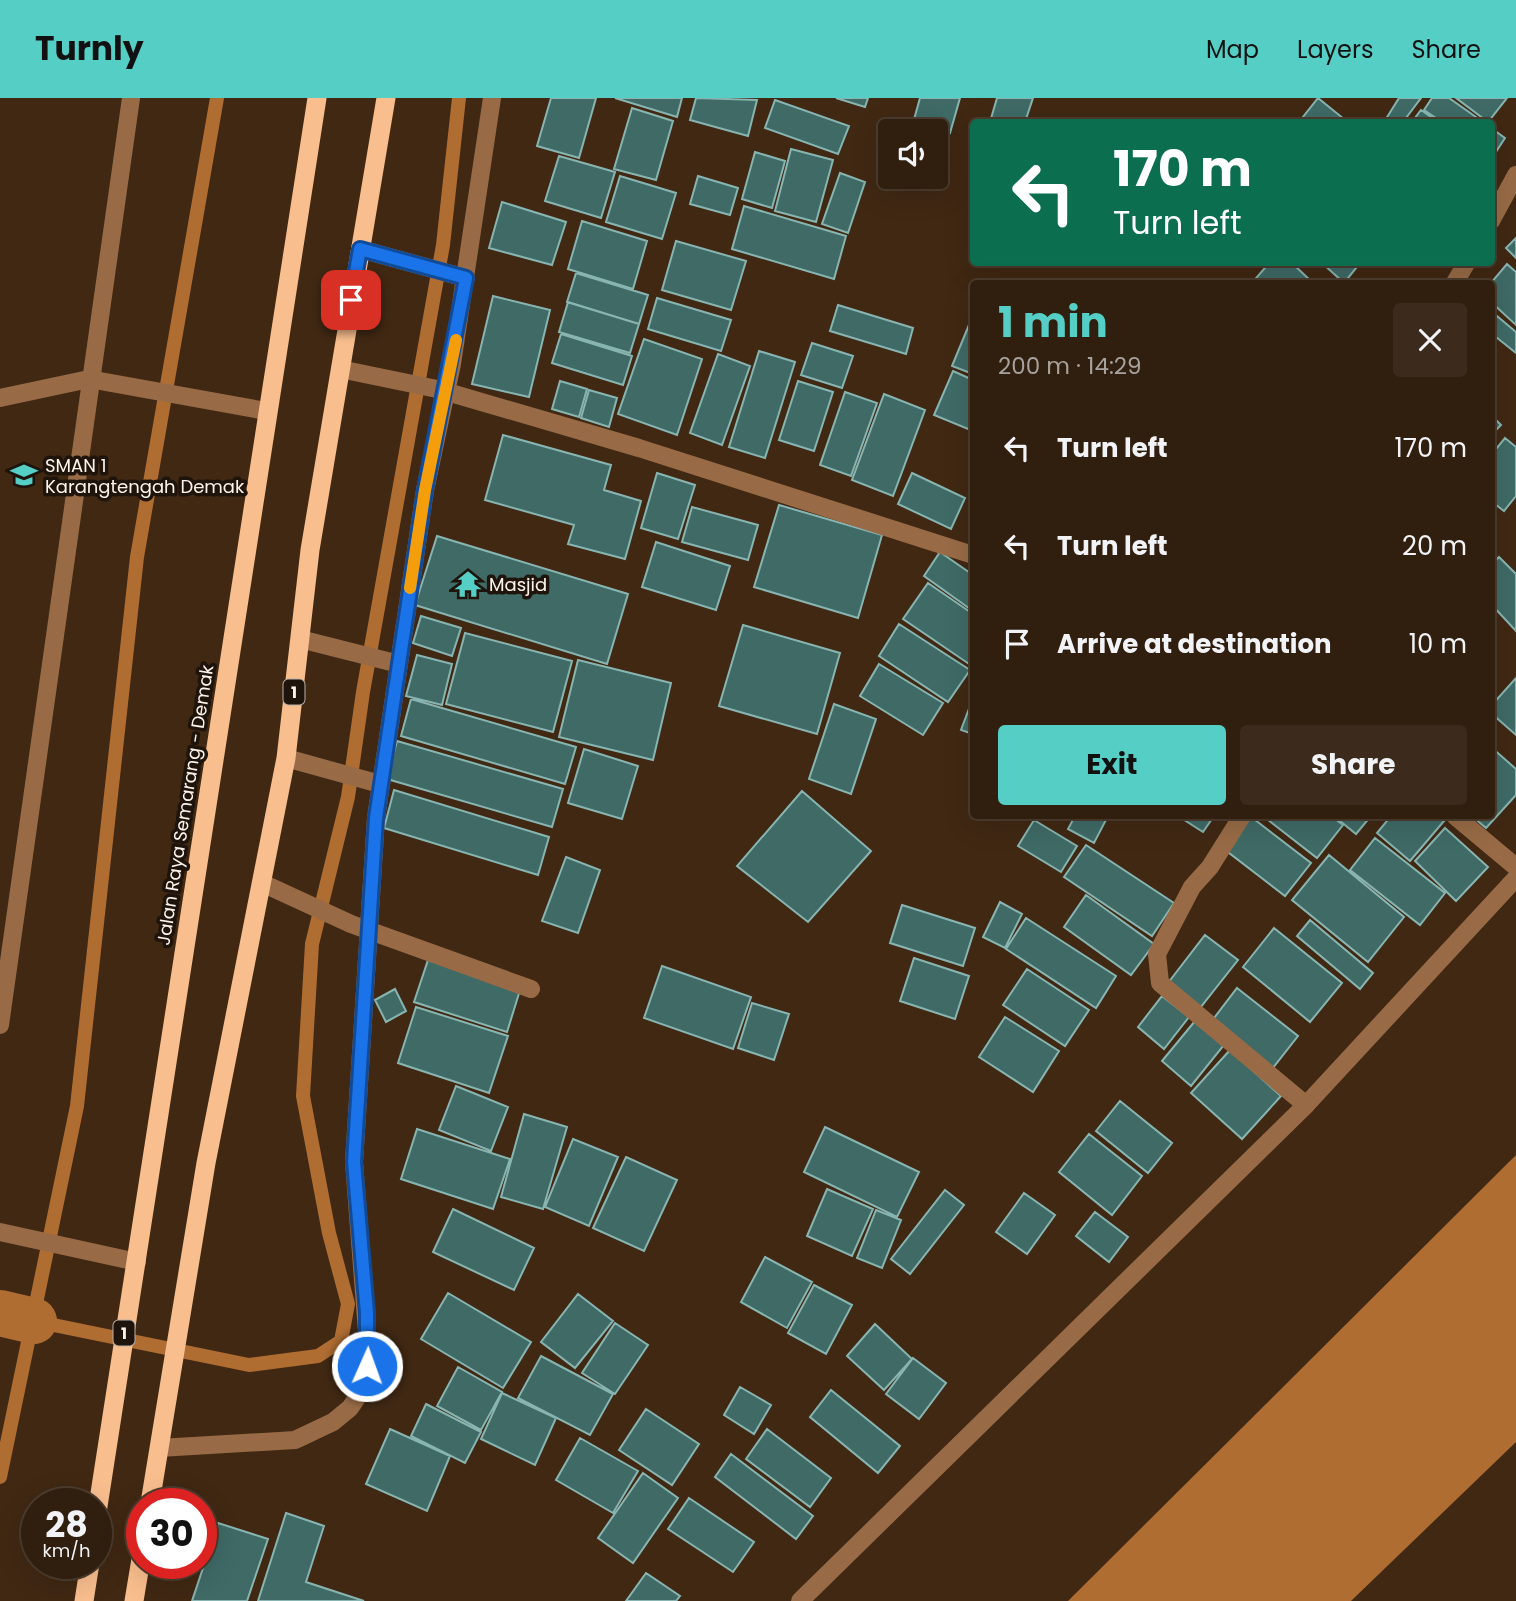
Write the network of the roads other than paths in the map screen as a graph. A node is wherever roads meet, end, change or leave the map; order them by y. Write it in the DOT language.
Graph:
graph roads {
  1 [pos="131,98"];
  2 [pos="317,98"];
  3 [pos="386,98"];
  4 [pos="492,98"];
  5 [pos="1516,175"];
  6 [pos="1495,214"];
  7 [pos="360,249"];
  8 [pos="457,275"];
  9 [pos="340,369"];
  10 [pos="89,379"];
  11 [pos="441,390"];
  12 [pos="0,398"];
  13 [pos="266,411"];
  14 [pos="970,554"];
  15 [pos="300,639"];
  16 [pos="391,661"];
  17 [pos="286,758"];
  18 [pos="374,782"];
  19 [pos="1240,819"];
  20 [pos="1459,819"];
  21 [pos="1516,867"];
  22 [pos="1516,878"];
  23 [pos="262,883"];
  24 [pos="359,927"];
  25 [pos="531,989"];
  26 [pos="0,1025"];
  27 [pos="1306,1105"];
  28 [pos="0,1232"];
  29 [pos="136,1264"];
  30 [pos="159,1448"];
  31 [pos="101,1488"];
  32 [pos="152,1488"];
  33 [pos="88,1579"];
  34 [pos="138,1579"];
  35 [pos="85,1601"];
  36 [pos="134,1601"];
  37 [pos="800,1601"];
  1 -- 10 [label="street"];
  2 -- 13 [label="highway, Jalan Raya Semarang - Demak / 1"];
  3 -- 7 [label="highway, 1"];
  4 -- 8 [label="street"];
  5 -- 6 [label="street"];
  7 -- 8 [label="street"];
  7 -- 9 [label="highway, 1"];
  8 -- 11 [label="street"];
  9 -- 11 [label="street"];
  9 -- 15 [label="highway, 1"];
  10 -- 12 [label="street"];
  10 -- 13 [label="street"];
  10 -- 26 [label="street"];
  11 -- 14 [label="street"];
  11 -- 16 [label="street"];
  13 -- 29 [label="highway, Jalan Raya Semarang - Demak / 1"];
  15 -- 16 [label="street"];
  15 -- 17 [label="highway, 1"];
  16 -- 18 [label="street"];
  17 -- 18 [label="street"];
  17 -- 23 [label="highway, 1"];
  18 -- 24 [label="street"];
  19 -- 27 [label="street"];
  20 -- 21 [label="street"];
  22 -- 27 [label="street"];
  23 -- 24 [label="street"];
  23 -- 30 [label="highway, 1"];
  24 -- 25 [label="street"];
  24 -- 30 [label="street"];
  27 -- 37 [label="street"];
  28 -- 29 [label="street"];
  29 -- 31 [label="highway, Jalan Raya Semarang - Demak / 1"];
  30 -- 32 [label="highway, 1"];
  33 -- 35 [label="highway"];
  34 -- 36 [label="highway"];
}
